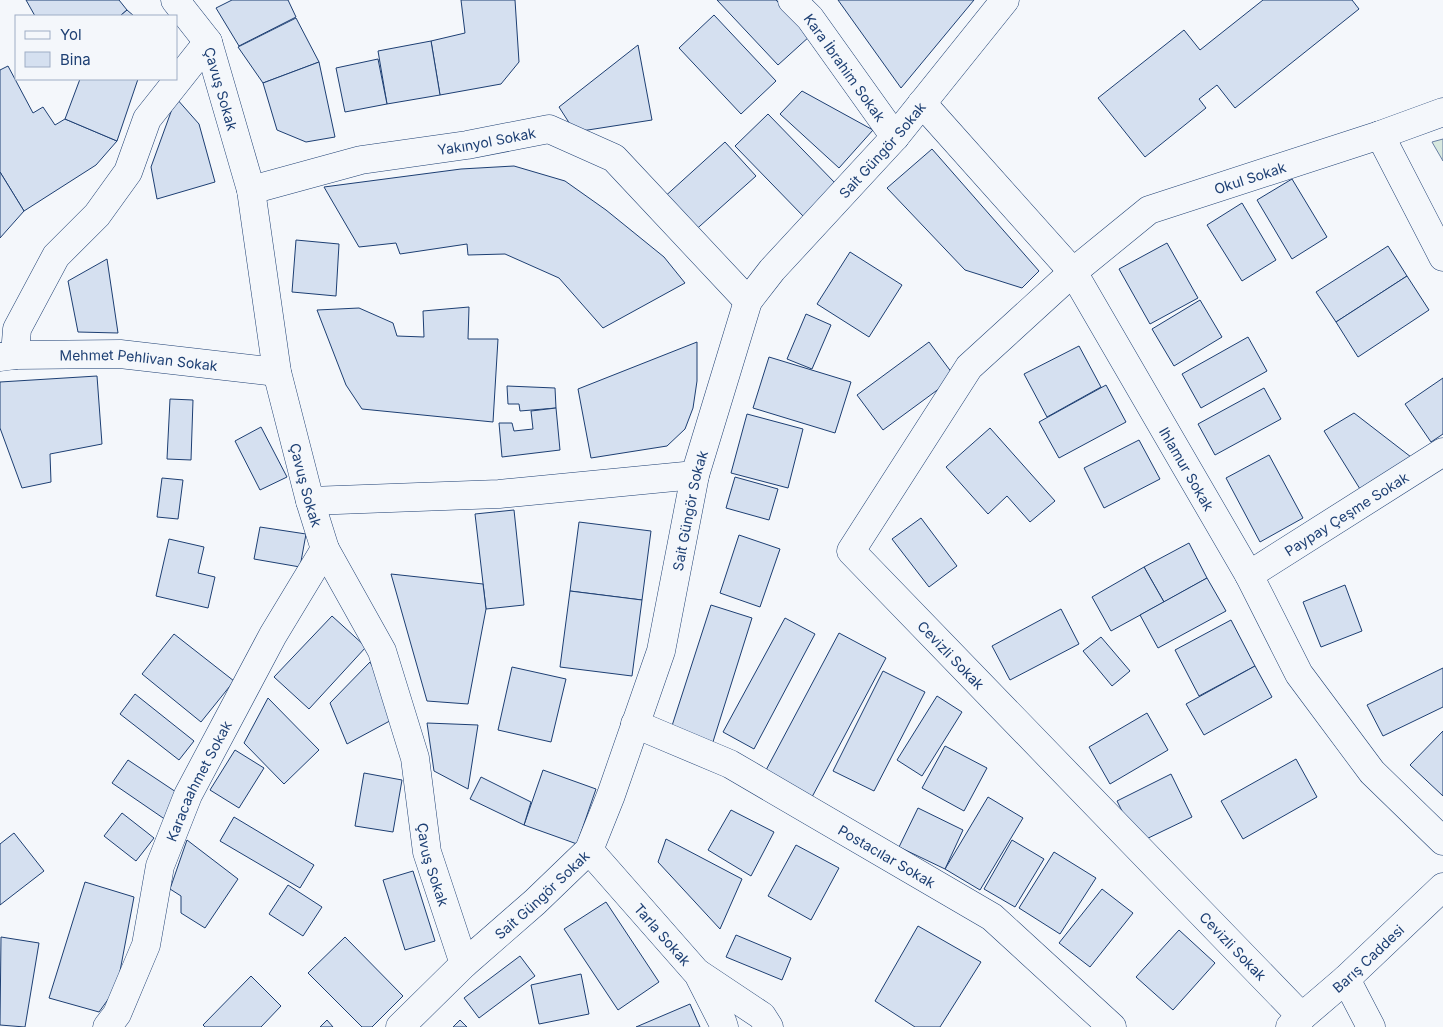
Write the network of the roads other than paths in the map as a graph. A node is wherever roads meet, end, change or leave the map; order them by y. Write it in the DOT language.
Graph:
graph roads {
  1 [pos="175,0"];
  2 [pos="792,0"];
  3 [pos="1005,0"];
  4 [pos="208,42"];
  5 [pos="922,102"];
  6 [pos="1443,112"];
  7 [pos="1380,135"];
  8 [pos="895,137"];
  9 [pos="251,190"];
  10 [pos="1443,257"];
  11 [pos="1073,272"];
  12 [pos="748,301"];
  13 [pos="8,356"];
  14 [pos="277,372"];
  15 [pos="1443,452"];
  16 [pos="696,475"];
  17 [pos="310,500"];
  18 [pos="324,548"];
  19 [pos="1249,575"];
  20 [pos="636,724"];
  21 [pos="1443,840"];
  22 [pos="589,850"];
  23 [pos="1443,888"];
  24 [pos="464,964"];
  25 [pos="698,974"];
  26 [pos="1346,979"];
  27 [pos="1296,1022"];
  28 [pos="107,1027"];
  29 [pos="400,1027"];
  30 [pos="724,1027"];
  31 [pos="769,1027"];
  32 [pos="1112,1027"];
  33 [pos="1371,1027"];
  1 -- 4 [label="street, Çavuş Sokak"];
  2 -- 8 [label="street, Kara İbrahim Sokak"];
  3 -- 5 [label="street, Sait Güngör Sokak"];
  4 -- 9 [label="street, Çavuş Sokak"];
  4 -- 13 [label="street"];
  5 -- 8 [label="street, Sait Güngör Sokak"];
  5 -- 11 [label="street, Ihlamur Sokak"];
  6 -- 7 [label="street, Okul Sokak"];
  7 -- 10 [label="street"];
  7 -- 11 [label="street, Okul Sokak"];
  8 -- 12 [label="street, Sait Güngör Sokak"];
  9 -- 12 [label="street, Yakınyol Sokak"];
  9 -- 14 [label="street, Çavuş Sokak"];
  11 -- 19 [label="street, Ihlamur Sokak"];
  11 -- 27 [label="street, Cevizli Sokak"];
  12 -- 16 [label="street, Sait Güngör Sokak"];
  13 -- 14 [label="street, Mehmet Pehlivan Sokak"];
  14 -- 17 [label="street, Çavuş Sokak"];
  15 -- 19 [label="street, Paypay Çeşme Sokak"];
  16 -- 17 [label="street"];
  16 -- 20 [label="street, Sait Güngör Sokak"];
  17 -- 18 [label="street, Çavuş Sokak"];
  18 -- 24 [label="street, Çavuş Sokak"];
  18 -- 28 [label="street, Karacaahmet Sokak"];
  19 -- 21 [label="street, Ihlamur Sokak"];
  20 -- 22 [label="street, Sait Güngör Sokak"];
  20 -- 32 [label="street, Postacılar Sokak"];
  22 -- 24 [label="street, Sait Güngör Sokak"];
  22 -- 25 [label="street, Tarla Sokak"];
  23 -- 26 [label="street, Barış Caddesi"];
  24 -- 29 [label="street, Sait Güngör Sokak"];
  25 -- 30 [label="street, Tarla Sokak"];
  25 -- 31 [label="street"];
  26 -- 27 [label="street, Barış Caddesi"];
  26 -- 33 [label="street"];
}
